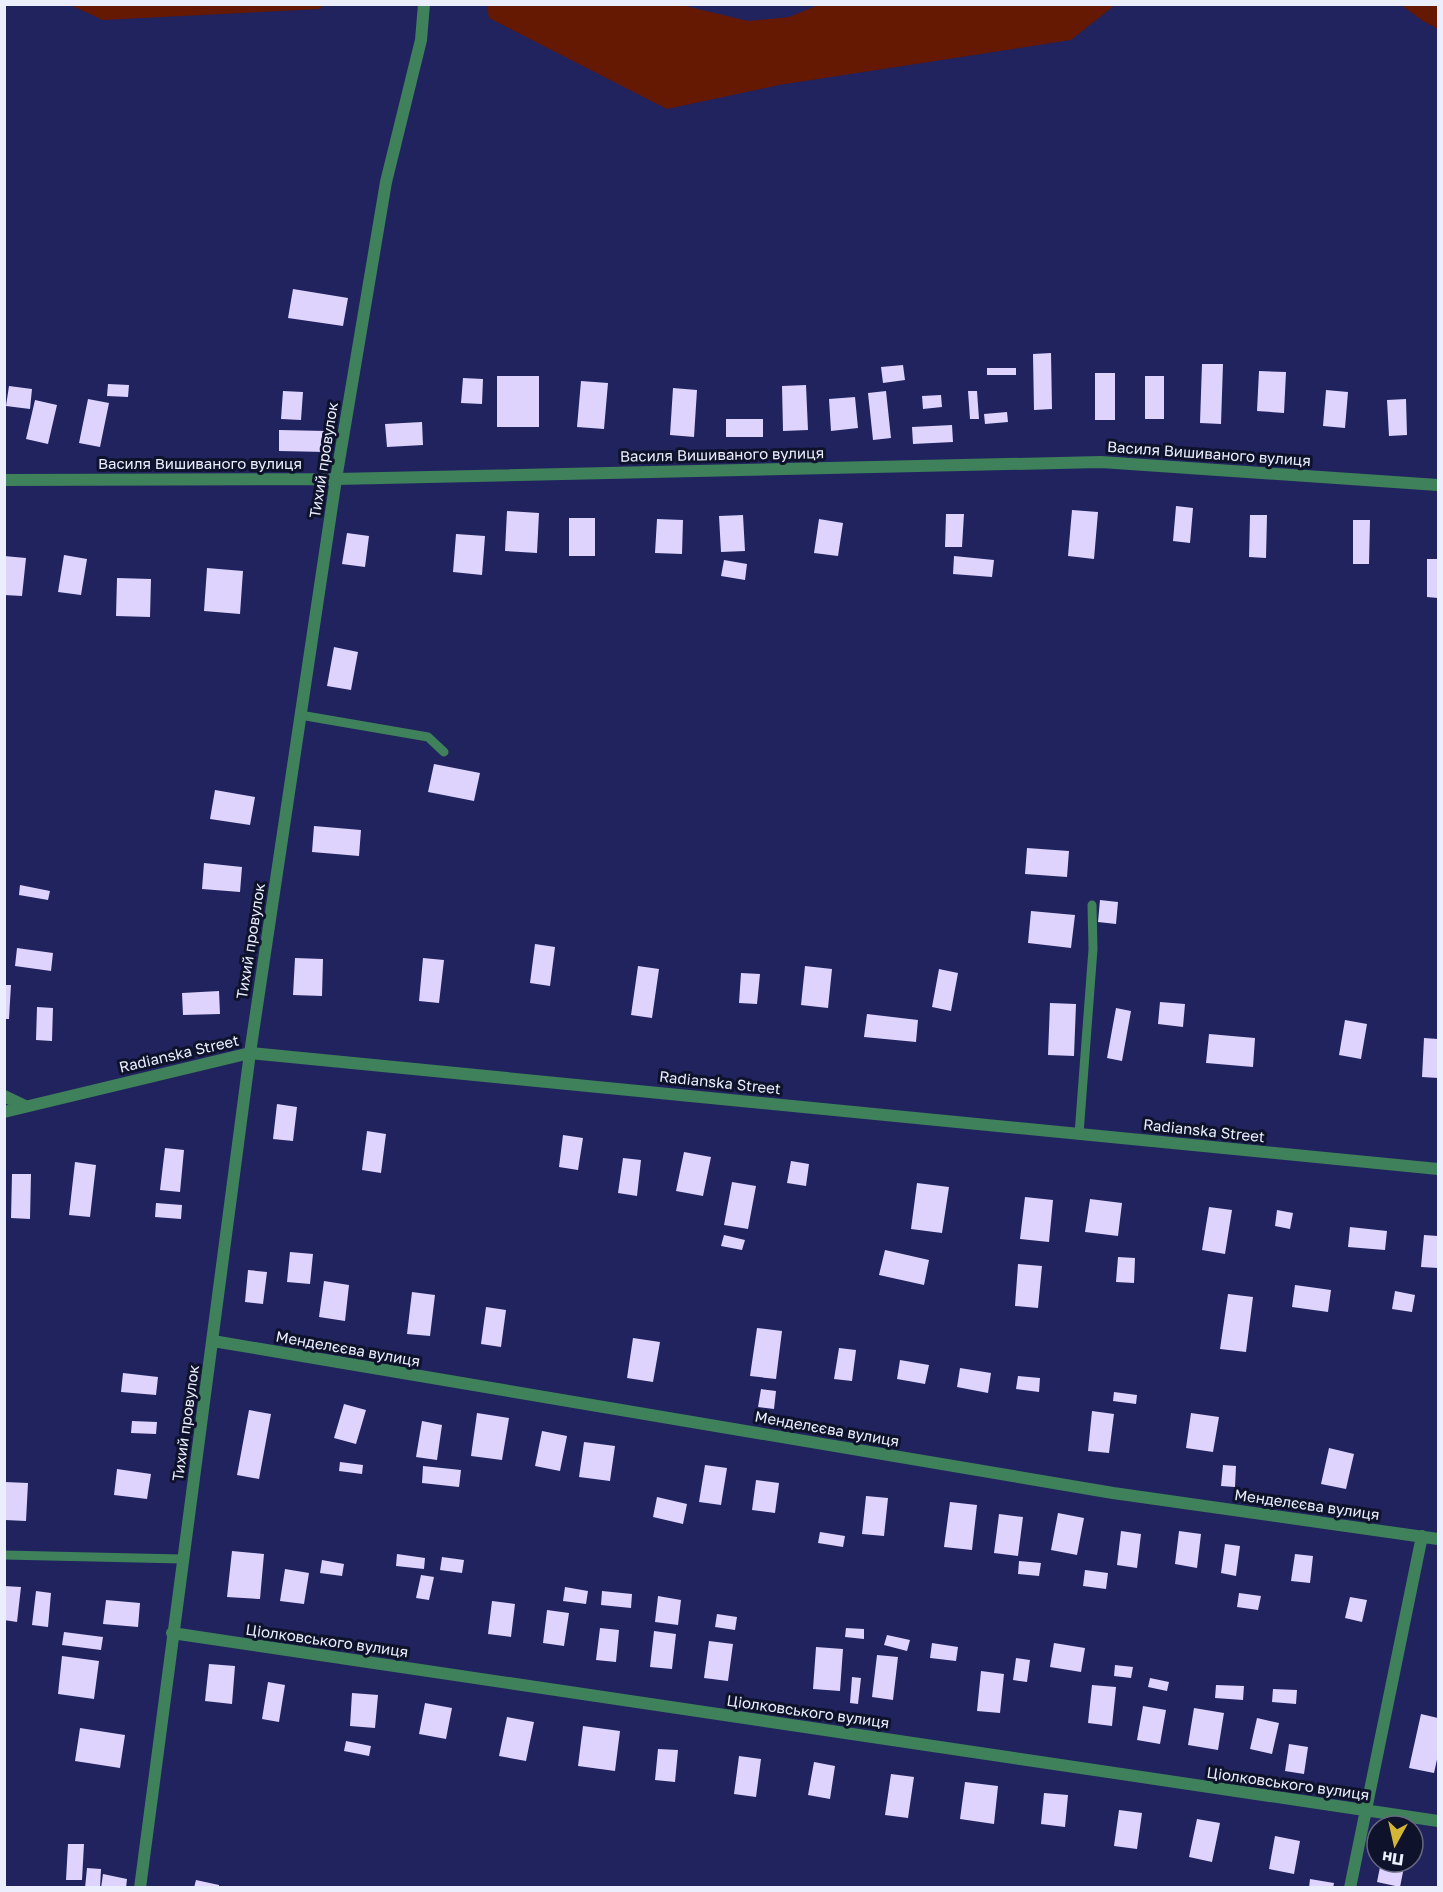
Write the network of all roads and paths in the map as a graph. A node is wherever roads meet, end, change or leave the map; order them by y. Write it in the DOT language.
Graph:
graph roads {
  1 [pos="424,4"];
  2 [pos="336,479"];
  3 [pos="4,480"];
  4 [pos="1438,485"];
  5 [pos="300,715"];
  6 [pos="444,752"];
  7 [pos="1092,905"];
  8 [pos="250,1053"];
  9 [pos="4,1096"];
  10 [pos="25,1106"];
  11 [pos="4,1112"];
  12 [pos="1079,1134"];
  13 [pos="1438,1168"];
  14 [pos="213,1341"];
  15 [pos="1422,1536"];
  16 [pos="1438,1539"];
  17 [pos="4,1556"];
  18 [pos="182,1559"];
  19 [pos="172,1633"];
  20 [pos="1365,1811"];
  21 [pos="1438,1821"];
  22 [pos="140,1887"];
  23 [pos="1350,1887"];
  1 -- 2 [label="street, Тихий провулок"];
  2 -- 3 [label="street, Василя Вишиваного вулиця"];
  2 -- 4 [label="street, Василя Вишиваного вулиця"];
  2 -- 5 [label="street, Тихий провулок"];
  5 -- 6 [label="lane"];
  5 -- 8 [label="street, Тихий провулок"];
  7 -- 12 [label="lane"];
  8 -- 10 [label="street, Radianska Street"];
  8 -- 12 [label="street, Radianska Street"];
  8 -- 14 [label="street, Тихий провулок"];
  9 -- 10 [label="street"];
  10 -- 11 [label="street, Radianska Street"];
  12 -- 13 [label="street, Radianska Street"];
  14 -- 15 [label="street, Менделєєва вулиця"];
  14 -- 18 [label="street, Тихий провулок"];
  15 -- 16 [label="street, Менделєєва вулиця"];
  15 -- 20 [label="street"];
  17 -- 18 [label="lane"];
  18 -- 19 [label="street, Тихий провулок"];
  19 -- 20 [label="street, Ціолковського вулиця"];
  19 -- 22 [label="street, Тихий провулок"];
  20 -- 21 [label="street, Ціолковського вулиця"];
  20 -- 23 [label="street"];
}
